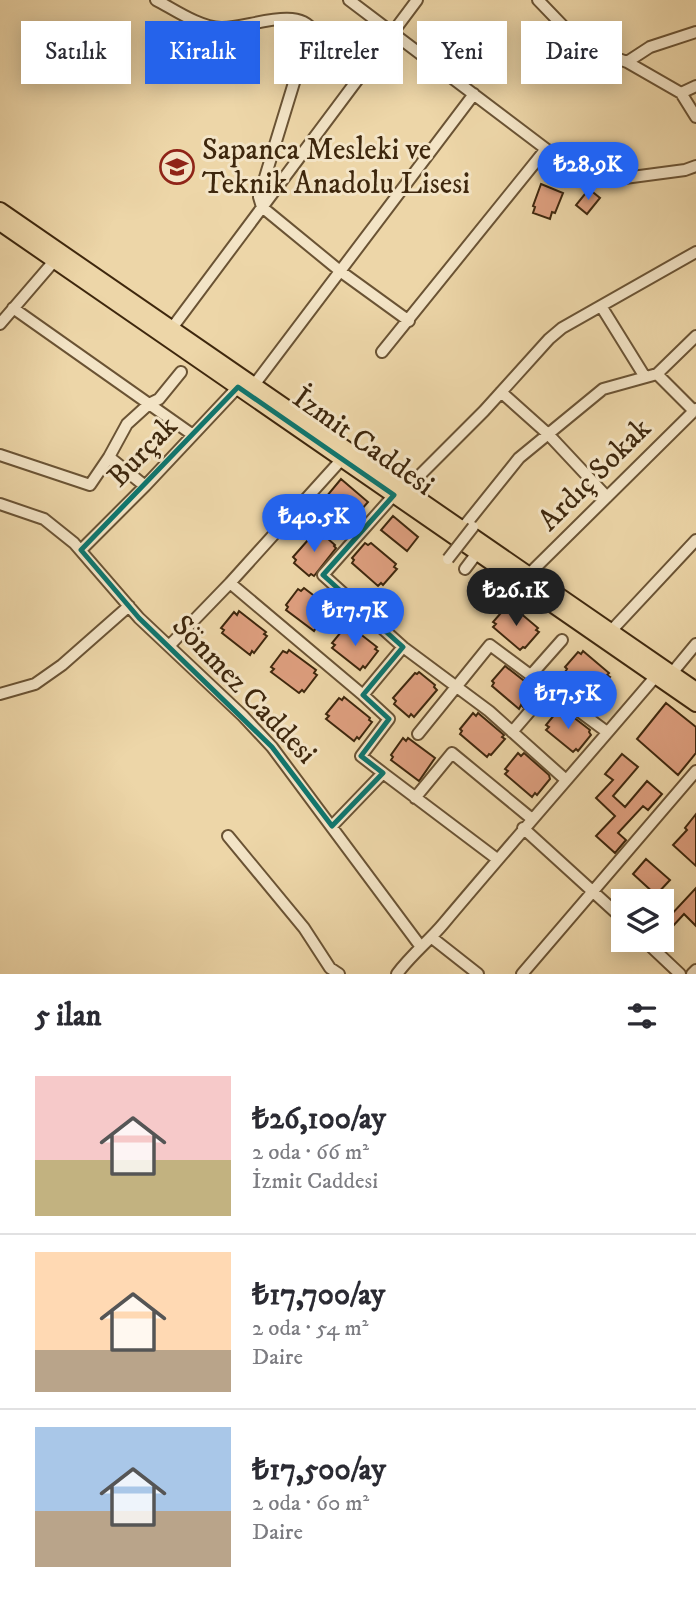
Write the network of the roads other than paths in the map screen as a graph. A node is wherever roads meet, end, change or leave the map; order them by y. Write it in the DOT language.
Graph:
graph roads {
  1 [pos="156,0"];
  2 [pos="349,0"];
  3 [pos="417,0"];
  4 [pos="537,0"];
  5 [pos="200,21"];
  6 [pos="379,21"];
  7 [pos="402,21"];
  8 [pos="260,23"];
  9 [pos="696,32"];
  10 [pos="403,39"];
  11 [pos="627,62"];
  12 [pos="355,84"];
  13 [pos="696,86"];
  14 [pos="474,93"];
  15 [pos="681,93"];
  16 [pos="696,117"];
  17 [pos="546,149"];
  18 [pos="696,166"];
  19 [pos="262,207"];
  20 [pos="1,221"];
  21 [pos="696,252"];
  22 [pos="55,260"];
  23 [pos="340,271"];
  24 [pos="601,306"];
  25 [pos="13,308"];
  26 [pos="410,321"];
  27 [pos="0,324"];
  28 [pos="172,328"];
  29 [pos="696,337"];
  30 [pos="382,352"];
  31 [pos="181,372"];
  32 [pos="657,374"];
  33 [pos="645,377"];
  34 [pos="254,385"];
  35 [pos="238,387"];
  36 [pos="501,392"];
  37 [pos="149,404"];
  38 [pos="695,410"];
  39 [pos="548,434"];
  40 [pos="193,435"];
  41 [pos="0,454"];
  42 [pos="109,457"];
  43 [pos="342,459"];
  44 [pos="145,486"];
  45 [pos="400,493"];
  46 [pos="607,497"];
  47 [pos="0,504"];
  48 [pos="468,528"];
  49 [pos="696,540"];
  50 [pos="81,550"];
  51 [pos="477,553"];
  52 [pos="448,559"];
  53 [pos="465,569"];
  54 [pos="528,575"];
  55 [pos="230,583"];
  56 [pos="129,606"];
  57 [pos="610,632"];
  58 [pos="562,640"];
  59 [pos="696,644"];
  60 [pos="170,645"];
  61 [pos="403,647"];
  62 [pos="672,673"];
  63 [pos="530,675"];
  64 [pos="656,676"];
  65 [pos="456,686"];
  66 [pos="549,689"];
  67 [pos="696,690"];
  68 [pos="0,694"];
  69 [pos="363,695"];
  70 [pos="696,704"];
  71 [pos="512,732"];
  72 [pos="607,733"];
  73 [pos="418,734"];
  74 [pos="696,771"];
  75 [pos="383,773"];
  76 [pos="566,779"];
  77 [pos="415,798"];
  78 [pos="531,819"];
  79 [pos="332,826"];
  80 [pos="523,828"];
  81 [pos="228,836"];
  82 [pos="497,859"];
  83 [pos="594,891"];
  84 [pos="611,907"];
  85 [pos="431,937"];
  86 [pos="421,947"];
  87 [pos="657,952"];
  88 [pos="696,970"];
  89 [pos="339,974"];
  90 [pos="397,974"];
  91 [pos="478,974"];
  92 [pos="522,974"];
  93 [pos="680,974"];
  94 [pos="692,974"];
  1 -- 5 [label="street"];
  2 -- 6 [label="street"];
  3 -- 7 [label="street"];
  4 -- 11 [label="street"];
  8 -- 19 [label="street"];
  9 -- 11 [label="street"];
  10 -- 14 [label="street"];
  11 -- 15 [label="street"];
  12 -- 19 [label="street"];
  13 -- 15 [label="street"];
  14 -- 17 [label="street"];
  14 -- 23 [label="street"];
  15 -- 16 [label="street"];
  17 -- 18 [label="street"];
  17 -- 26 [label="street"];
  19 -- 23 [label="street"];
  19 -- 28 [label="street"];
  20 -- 22 [label="main road, İzmit Caddesi"];
  20 -- 28 [label="main road, İzmit Caddesi"];
  21 -- 24 [label="street"];
  22 -- 25 [label="street"];
  22 -- 35 [label="main road, İzmit Caddesi"];
  23 -- 26 [label="street"];
  23 -- 34 [label="street"];
  24 -- 33 [label="street"];
  24 -- 36 [label="street"];
  25 -- 27 [label="street"];
  25 -- 37 [label="street"];
  26 -- 30 [label="street"];
  28 -- 34 [label="main road, İzmit Caddesi"];
  29 -- 32 [label="street"];
  31 -- 37 [label="street"];
  32 -- 33 [label="street"];
  32 -- 38 [label="street"];
  33 -- 39 [label="street"];
  34 -- 45 [label="main road, İzmit Caddesi"];
  35 -- 40 [label="street, Burçak"];
  35 -- 43 [label="main road, İzmit Caddesi"];
  36 -- 39 [label="street"];
  36 -- 45 [label="street"];
  37 -- 40 [label="street"];
  37 -- 42 [label="street"];
  38 -- 46 [label="street, Ardıç Sokak"];
  39 -- 46 [label="street"];
  39 -- 48 [label="street"];
  40 -- 44 [label="street, Burçak"];
  41 -- 42 [label="street"];
  42 -- 44 [label="street"];
  43 -- 45 [label="main road, İzmit Caddesi"];
  43 -- 55 [label="street"];
  44 -- 50 [label="street, Burçak"];
  45 -- 48 [label="main road, İzmit Caddesi"];
  45 -- 51 [label="main road, İzmit Caddesi"];
  45 -- 61 [label="street"];
  46 -- 54 [label="street, Ardıç Sokak"];
  47 -- 50 [label="street, Sönmez Caddesi"];
  48 -- 52 [label="street, bridge"];
  48 -- 54 [label="main road, İzmit Caddesi"];
  49 -- 57 [label="street"];
  50 -- 56 [label="street, Sönmez Caddesi"];
  51 -- 53 [label="street"];
  51 -- 64 [label="main road, İzmit Caddesi"];
  54 -- 57 [label="main road, İzmit Caddesi"];
  55 -- 60 [label="street"];
  55 -- 69 [label="street"];
  56 -- 60 [label="street, Sönmez Caddesi"];
  56 -- 68 [label="street"];
  57 -- 62 [label="main road, İzmit Caddesi"];
  58 -- 63 [label="street"];
  59 -- 62 [label="street"];
  60 -- 79 [label="street, Sönmez Caddesi"];
  61 -- 65 [label="street"];
  61 -- 69 [label="street"];
  62 -- 67 [label="main road, İzmit Caddesi"];
  63 -- 65 [label="street"];
  63 -- 66 [label="street"];
  64 -- 70 [label="main road, İzmit Caddesi"];
  64 -- 72 [label="street"];
  65 -- 71 [label="street"];
  65 -- 73 [label="street"];
  66 -- 71 [label="street"];
  66 -- 72 [label="street"];
  69 -- 75 [label="street"];
  71 -- 76 [label="street"];
  72 -- 76 [label="street"];
  74 -- 83 [label="street"];
  75 -- 77 [label="street"];
  75 -- 79 [label="street"];
  76 -- 78 [label="street"];
  77 -- 78 [label="street"];
  77 -- 82 [label="street"];
  78 -- 80 [label="street"];
  79 -- 86 [label="street, Sönmez Caddesi"];
  80 -- 82 [label="street"];
  80 -- 83 [label="street"];
  81 -- 89 [label="street"];
  82 -- 85 [label="street"];
  83 -- 84 [label="street"];
  83 -- 92 [label="street"];
  85 -- 86 [label="street"];
  85 -- 91 [label="street"];
  86 -- 90 [label="street"];
  87 -- 93 [label="street"];
  88 -- 94 [label="street"];
}
